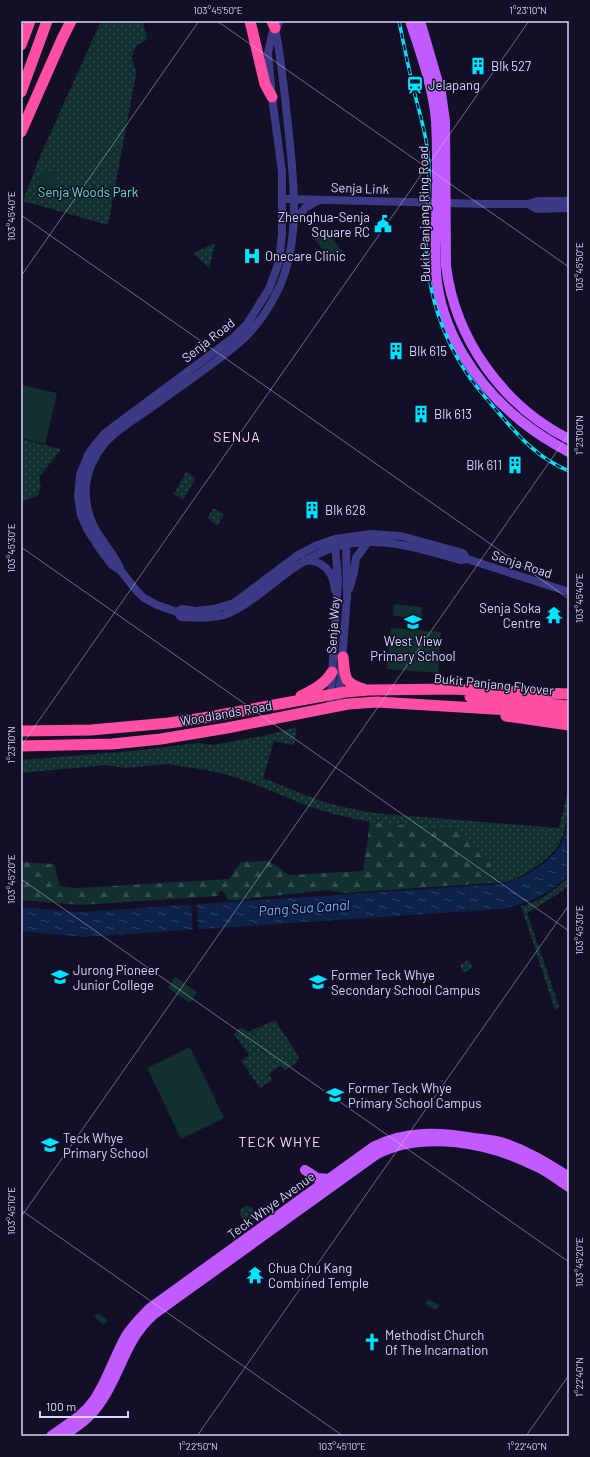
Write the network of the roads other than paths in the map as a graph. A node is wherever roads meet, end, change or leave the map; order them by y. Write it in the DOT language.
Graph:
graph roads {
  1 [pos="30,21"];
  2 [pos="47,21"];
  3 [pos="67,21"];
  4 [pos="71,21"];
  5 [pos="250,21"];
  6 [pos="410,21"];
  7 [pos="420,21"];
  8 [pos="275,23"];
  9 [pos="62,39"];
  10 [pos="21,45"];
  11 [pos="21,92"];
  12 [pos="272,97"];
  13 [pos="21,132"];
  14 [pos="282,199"];
  15 [pos="293,199"];
  16 [pos="322,199"];
  17 [pos="569,201"];
  18 [pos="437,203"];
  19 [pos="528,204"];
  20 [pos="569,208"];
  21 [pos="293,223"];
  22 [pos="448,281"];
  23 [pos="438,287"];
  24 [pos="569,439"];
  25 [pos="569,452"];
  26 [pos="346,541"];
  27 [pos="368,542"];
  28 [pos="335,543"];
  29 [pos="467,559"];
  30 [pos="305,560"];
  31 [pos="121,571"];
  32 [pos="569,592"];
  33 [pos="253,594"];
  34 [pos="347,597"];
  35 [pos="337,603"];
  36 [pos="343,657"];
  37 [pos="332,672"];
  38 [pos="369,690"];
  39 [pos="416,690"];
  40 [pos="334,694"];
  41 [pos="569,694"];
  42 [pos="291,701"];
  43 [pos="436,705"];
  44 [pos="569,706"];
  45 [pos="334,707"];
  46 [pos="569,715"];
  47 [pos="569,725"];
  48 [pos="21,730"];
  49 [pos="21,746"];
  50 [pos="305,1170"];
  51 [pos="569,1177"];
  52 [pos="330,1179"];
  53 [pos="569,1187"];
  54 [pos="51,1436"];
  55 [pos="63,1436"];
  1 -- 10 [label="highway"];
  2 -- 11 [label="highway"];
  3 -- 9 [label="highway"];
  4 -- 9 [label="highway"];
  5 -- 12 [label="highway"];
  6 -- 18 [label="main road, Bukit Panjang Ring Road"];
  7 -- 18 [label="main road, Bukit Panjang Ring Road"];
  8 -- 12 [label="street, Senja Road"];
  8 -- 15 [label="street, Senja Road"];
  9 -- 13 [label="highway"];
  12 -- 14 [label="street, Senja Road"];
  14 -- 15 [label="street, Senja Link"];
  14 -- 31 [label="street, Senja Road"];
  15 -- 16 [label="street, Senja Link"];
  15 -- 21 [label="street, Senja Road"];
  16 -- 18 [label="street, Senja Link"];
  16 -- 21 [label="street"];
  17 -- 19 [label="street"];
  18 -- 19 [label="street, Senja Link"];
  18 -- 22 [label="main road, Bukit Panjang Ring Road"];
  18 -- 23 [label="main road, Bukit Panjang Ring Road"];
  19 -- 20 [label="street"];
  21 -- 31 [label="street, Senja Road"];
  22 -- 23 [label="main road"];
  22 -- 24 [label="main road, Bukit Panjang Ring Road"];
  23 -- 25 [label="main road, Bukit Panjang Ring Road"];
  26 -- 27 [label="street, Senja Road"];
  26 -- 28 [label="street, Senja Road"];
  26 -- 29 [label="street, Senja Road"];
  26 -- 34 [label="street, Senja Way"];
  27 -- 29 [label="street, Senja Road"];
  27 -- 34 [label="street"];
  28 -- 30 [label="street, Senja Road"];
  28 -- 33 [label="street, Senja Road"];
  28 -- 35 [label="street, Senja Way"];
  29 -- 32 [label="street, Senja Road"];
  30 -- 33 [label="street, Senja Road"];
  30 -- 35 [label="street"];
  31 -- 33 [label="street, Senja Road"];
  34 -- 36 [label="street, Senja Way"];
  35 -- 37 [label="street, Senja Way"];
  36 -- 38 [label="highway"];
  36 -- 40 [label="street, Senja Way"];
  37 -- 40 [label="street, Senja Way"];
  37 -- 42 [label="highway"];
  38 -- 39 [label="highway, Woodlands Road"];
  38 -- 40 [label="highway, Woodlands Road"];
  39 -- 41 [label="highway"];
  39 -- 44 [label="highway, Bukit Panjang Flyover"];
  40 -- 42 [label="highway, Woodlands Road"];
  40 -- 45 [label="street, Senja Way"];
  42 -- 48 [label="highway, Woodlands Road"];
  43 -- 45 [label="highway, Woodlands Road"];
  43 -- 46 [label="highway, Bukit Panjang Flyover"];
  43 -- 47 [label="highway"];
  45 -- 49 [label="highway, Woodlands Road"];
  50 -- 52 [label="main road"];
  51 -- 52 [label="main road, Teck Whye Avenue"];
  52 -- 54 [label="main road, Teck Whye Avenue"];
  53 -- 55 [label="main road, Teck Whye Avenue"];
}
